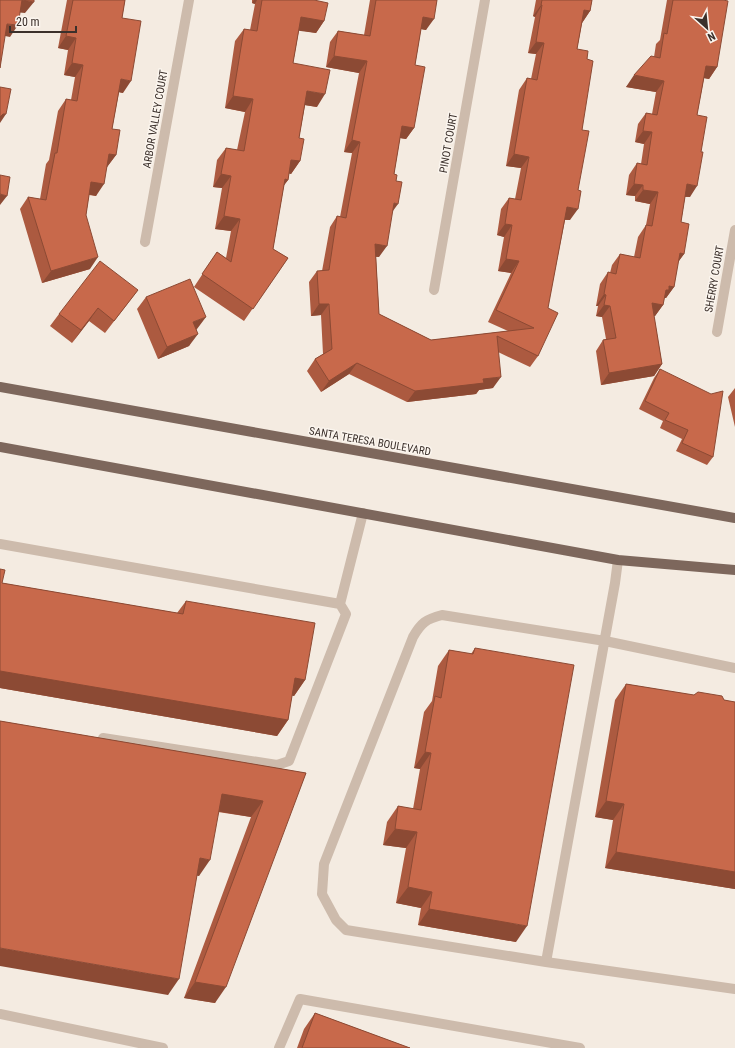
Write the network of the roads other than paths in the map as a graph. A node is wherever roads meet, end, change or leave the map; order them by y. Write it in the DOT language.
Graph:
graph roads {
  1 [pos="189,0"];
  2 [pos="485,0"];
  3 [pos="735,230"];
  4 [pos="145,242"];
  5 [pos="434,290"];
  6 [pos="717,332"];
  7 [pos="0,388"];
  8 [pos="0,447"];
  9 [pos="363,513"];
  10 [pos="735,518"];
  11 [pos="0,544"];
  12 [pos="618,560"];
  13 [pos="735,570"];
  14 [pos="340,604"];
  15 [pos="605,641"];
  16 [pos="735,668"];
  17 [pos="92,737"];
  18 [pos="546,962"];
  19 [pos="735,989"];
  20 [pos="0,1014"];
  21 [pos="163,1048"];
  22 [pos="279,1048"];
  23 [pos="580,1048"];
  1 -- 4 [label="street, ARBOR VALLEY COURT"];
  2 -- 5 [label="street, PINOT COURT"];
  3 -- 6 [label="street, SHERRY COURT"];
  7 -- 10 [label="main road, SANTA TERESA BOULEVARD"];
  8 -- 9 [label="main road"];
  9 -- 12 [label="main road"];
  9 -- 14 [label="street"];
  11 -- 14 [label="street"];
  12 -- 13 [label="main road"];
  12 -- 15 [label="street"];
  14 -- 17 [label="street"];
  15 -- 16 [label="street"];
  15 -- 18 [label="street"];
  15 -- 18 [label="street"];
  18 -- 19 [label="street"];
  20 -- 21 [label="street"];
  22 -- 23 [label="street"];
}
